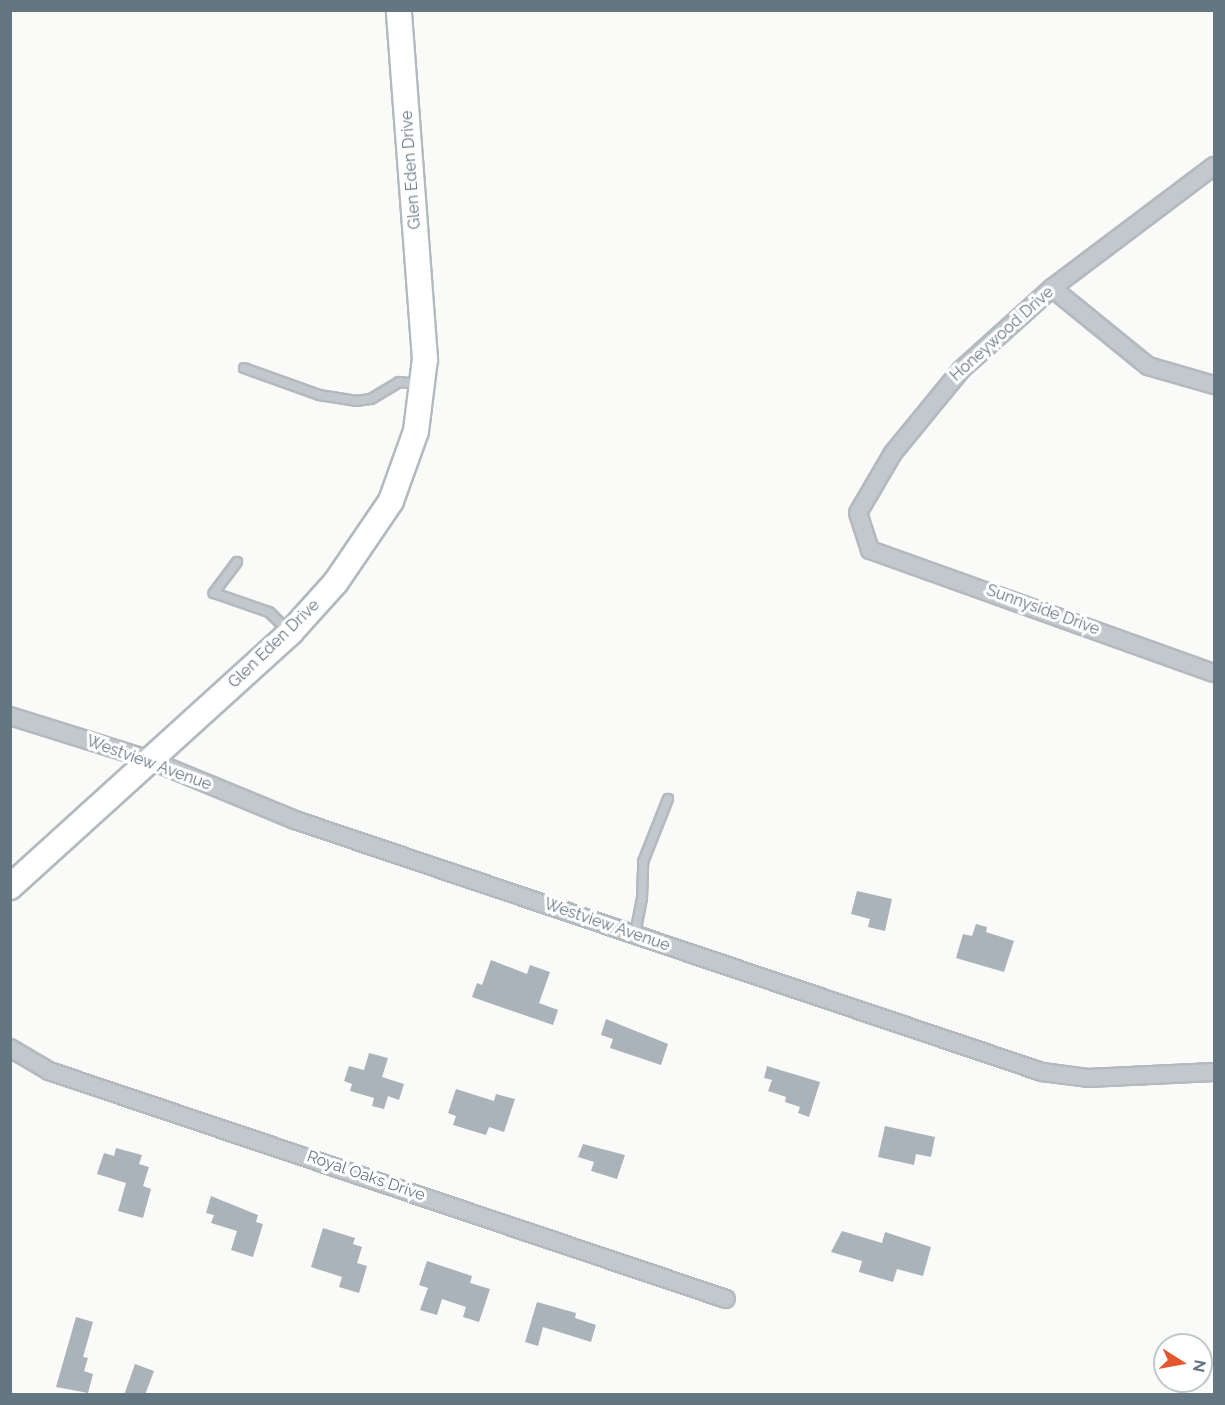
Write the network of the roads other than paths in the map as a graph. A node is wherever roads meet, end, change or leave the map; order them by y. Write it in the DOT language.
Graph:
graph roads {
  1 [pos="399,10"];
  2 [pos="1215,166"];
  3 [pos="1052,288"];
  4 [pos="244,368"];
  5 [pos="422,384"];
  6 [pos="1215,385"];
  7 [pos="870,550"];
  8 [pos="237,562"];
  9 [pos="291,632"];
  10 [pos="1215,673"];
  11 [pos="10,716"];
  12 [pos="147,759"];
  13 [pos="668,799"];
  14 [pos="10,887"];
  15 [pos="634,934"];
  16 [pos="10,1048"];
  17 [pos="1215,1072"];
  18 [pos="726,1299"];
  1 -- 5 [label="street, Glen Eden Drive"];
  2 -- 3 [label="street, Honeywood Drive"];
  3 -- 6 [label="street"];
  3 -- 7 [label="street, Honeywood Drive"];
  4 -- 5 [label="lane"];
  5 -- 9 [label="street, Glen Eden Drive"];
  7 -- 10 [label="street, Sunnyside Drive"];
  8 -- 9 [label="lane"];
  9 -- 12 [label="street, Glen Eden Drive"];
  11 -- 12 [label="street, Westview Avenue"];
  12 -- 14 [label="street, Glen Eden Drive"];
  12 -- 15 [label="street, Westview Avenue"];
  13 -- 15 [label="lane"];
  15 -- 17 [label="street, Westview Avenue"];
  16 -- 18 [label="street, Royal Oaks Drive"];
}
